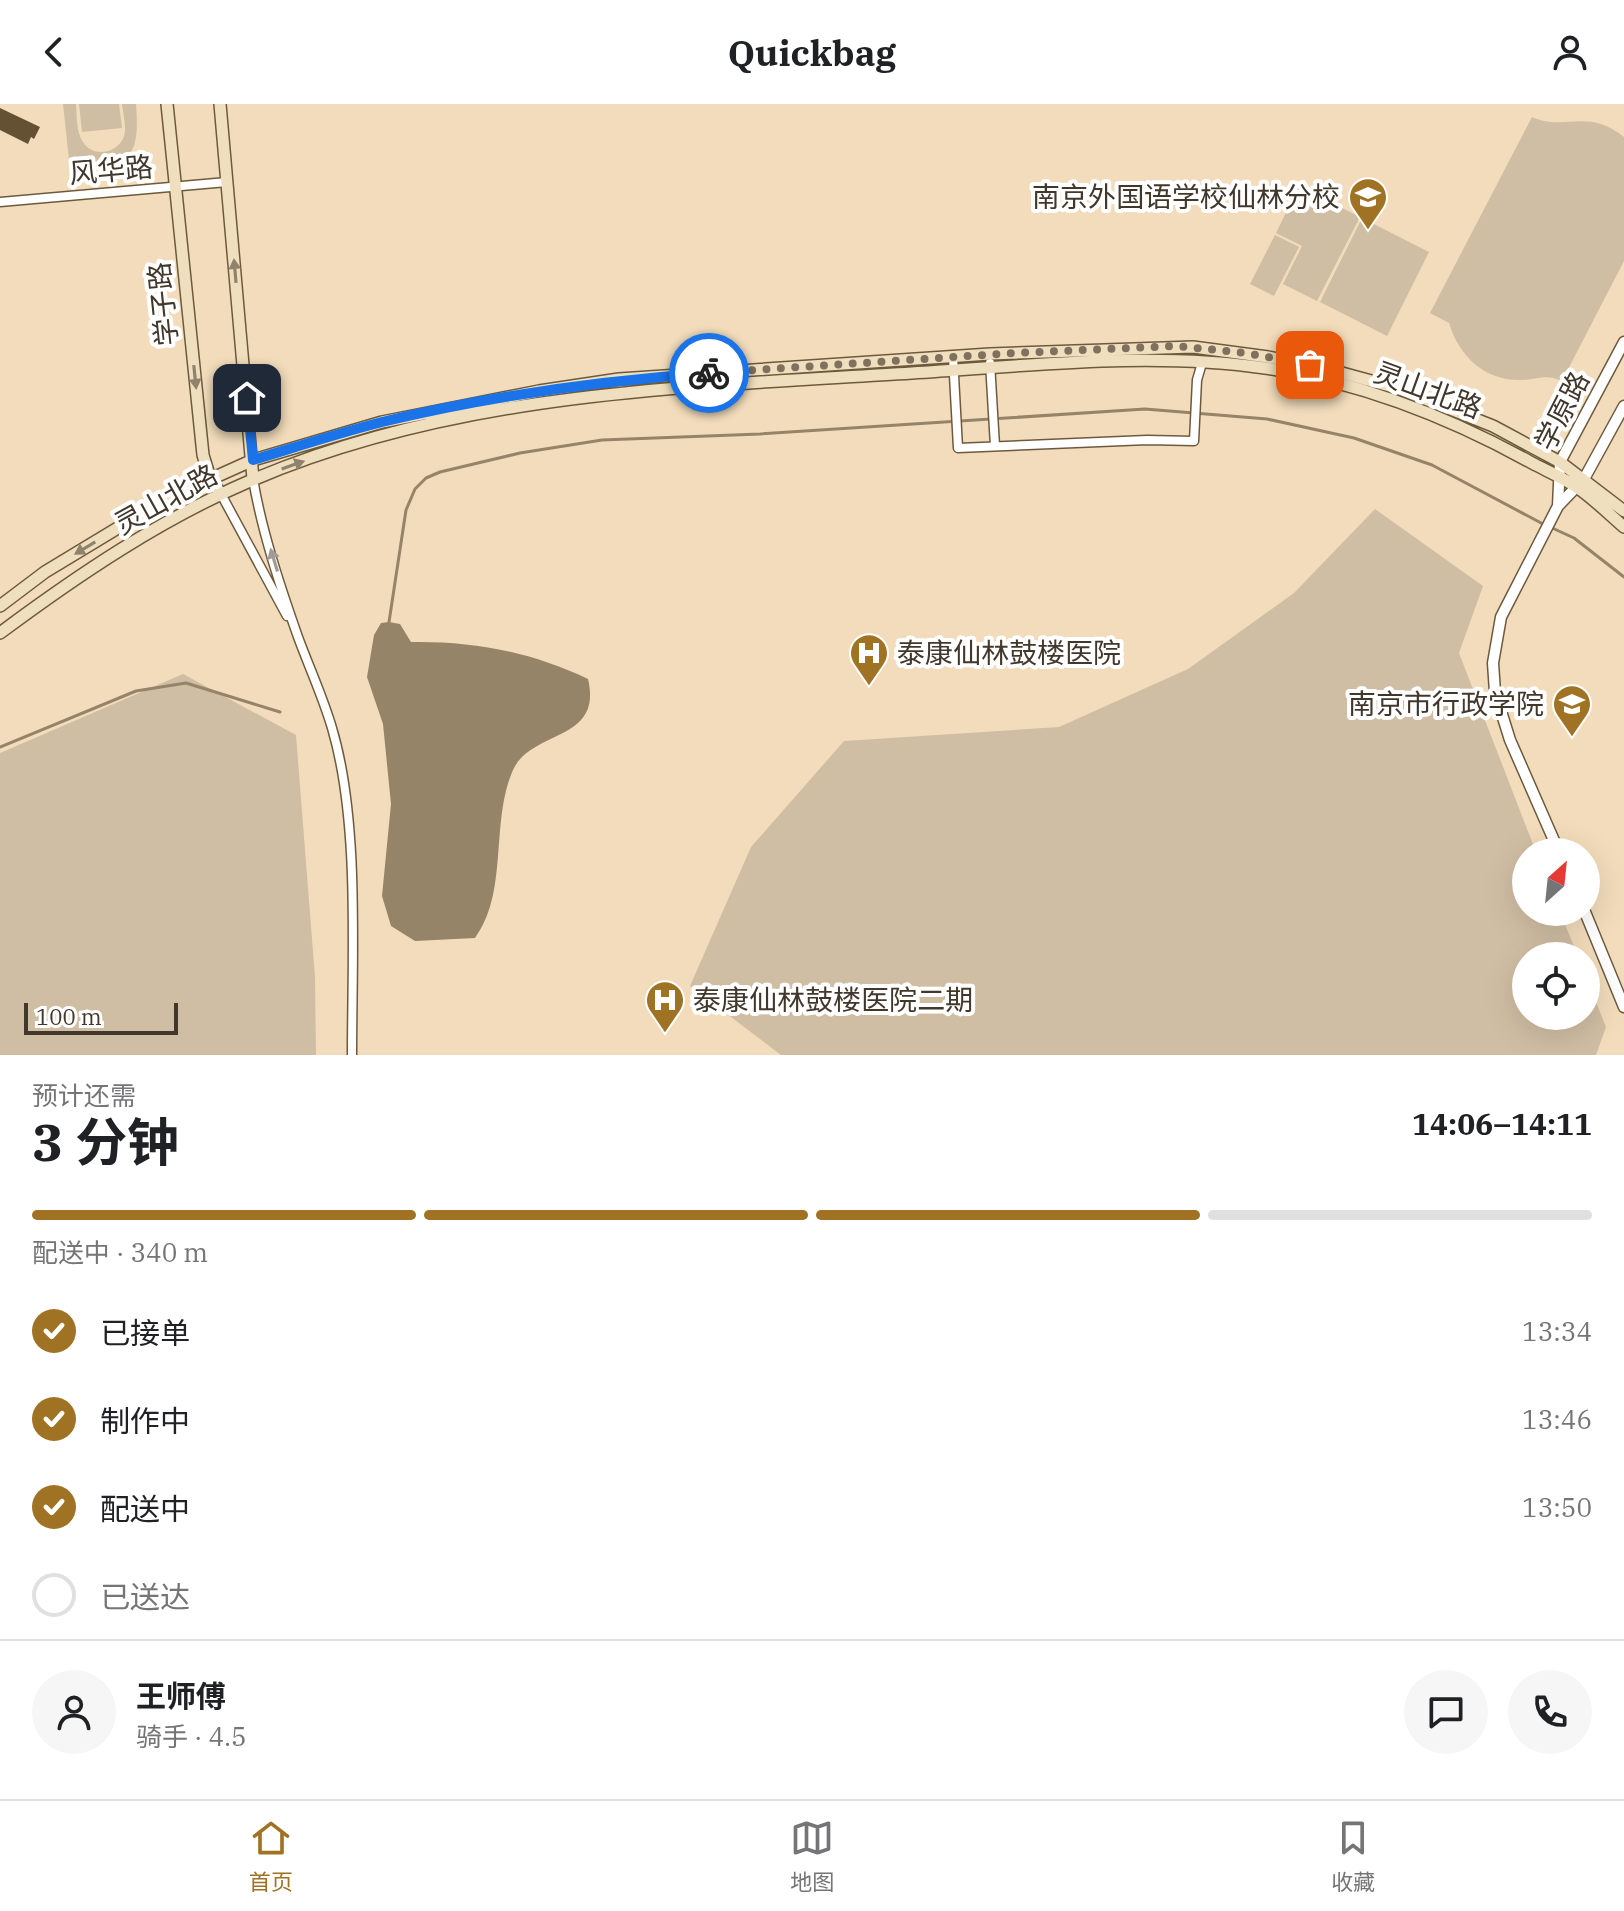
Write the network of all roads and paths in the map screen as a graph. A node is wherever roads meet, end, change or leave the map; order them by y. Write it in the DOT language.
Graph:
graph roads {
  1 [pos="167,104"];
  2 [pos="220,104"];
  3 [pos="227,182"];
  4 [pos="175,186"];
  5 [pos="0,202"];
  6 [pos="1624,342"];
  7 [pos="990,354"];
  8 [pos="953,357"];
  9 [pos="1202,363"];
  10 [pos="990,368"];
  11 [pos="953,370"];
  12 [pos="1624,406"];
  13 [pos="995,446"];
  14 [pos="253,460"];
  15 [pos="1560,462"];
  16 [pos="1557,477"];
  17 [pos="210,478"];
  18 [pos="253,479"];
  19 [pos="1581,484"];
  20 [pos="221,494"];
  21 [pos="1558,506"];
  22 [pos="1624,511"];
  23 [pos="1624,527"];
  24 [pos="0,606"];
  25 [pos="0,633"];
  26 [pos="297,634"];
  27 [pos="1553,838"];
  28 [pos="1591,926"];
  29 [pos="1624,1007"];
  30 [pos="352,1055"];
  1 -- 4 [label="main road, 学子路"];
  2 -- 3 [label="main road"];
  3 -- 4 [label="street, 风华路"];
  14 -- 3 [label="main road, one-way"];
  4 -- 5 [label="street, 风华路"];
  4 -- 17 [label="main road, 学子路, one-way"];
  6 -- 15 [label="street, 学原路"];
  7 -- 8 [label="main road, 灵山北路"];
  7 -- 10 [label="street"];
  7 -- 15 [label="main road, 灵山北路"];
  8 -- 11 [label="street"];
  8 -- 14 [label="main road, 灵山北路"];
  9 -- 10 [label="main road, 灵山北路"];
  9 -- 13 [label="street"];
  9 -- 16 [label="main road, 灵山北路"];
  10 -- 11 [label="main road, 灵山北路"];
  10 -- 13 [label="street"];
  11 -- 13 [label="street"];
  18 -- 11 [label="main road, 灵山北路, one-way"];
  12 -- 19 [label="street, 学原路"];
  14 -- 17 [label="main road, 灵山北路"];
  14 -- 18 [label="main road"];
  15 -- 16 [label="street, 学原路"];
  15 -- 19 [label="main road, 灵山北路"];
  16 -- 19 [label="main road, 灵山北路"];
  16 -- 21 [label="street, 学原路"];
  17 -- 20 [label="main road, 学子路"];
  17 -- 24 [label="main road, 灵山北路, one-way"];
  18 -- 20 [label="main road, 灵山北路"];
  26 -- 18 [label="street, one-way"];
  19 -- 21 [label="street, 学原路"];
  19 -- 22 [label="main road, 灵山北路"];
  19 -- 23 [label="main road, 灵山北路"];
  20 -- 25 [label="main road, 灵山北路"];
  20 -- 26 [label="street"];
  21 -- 27 [label="street, 学原路"];
  26 -- 30 [label="street"];
  28 -- 29 [label="street"];
}
